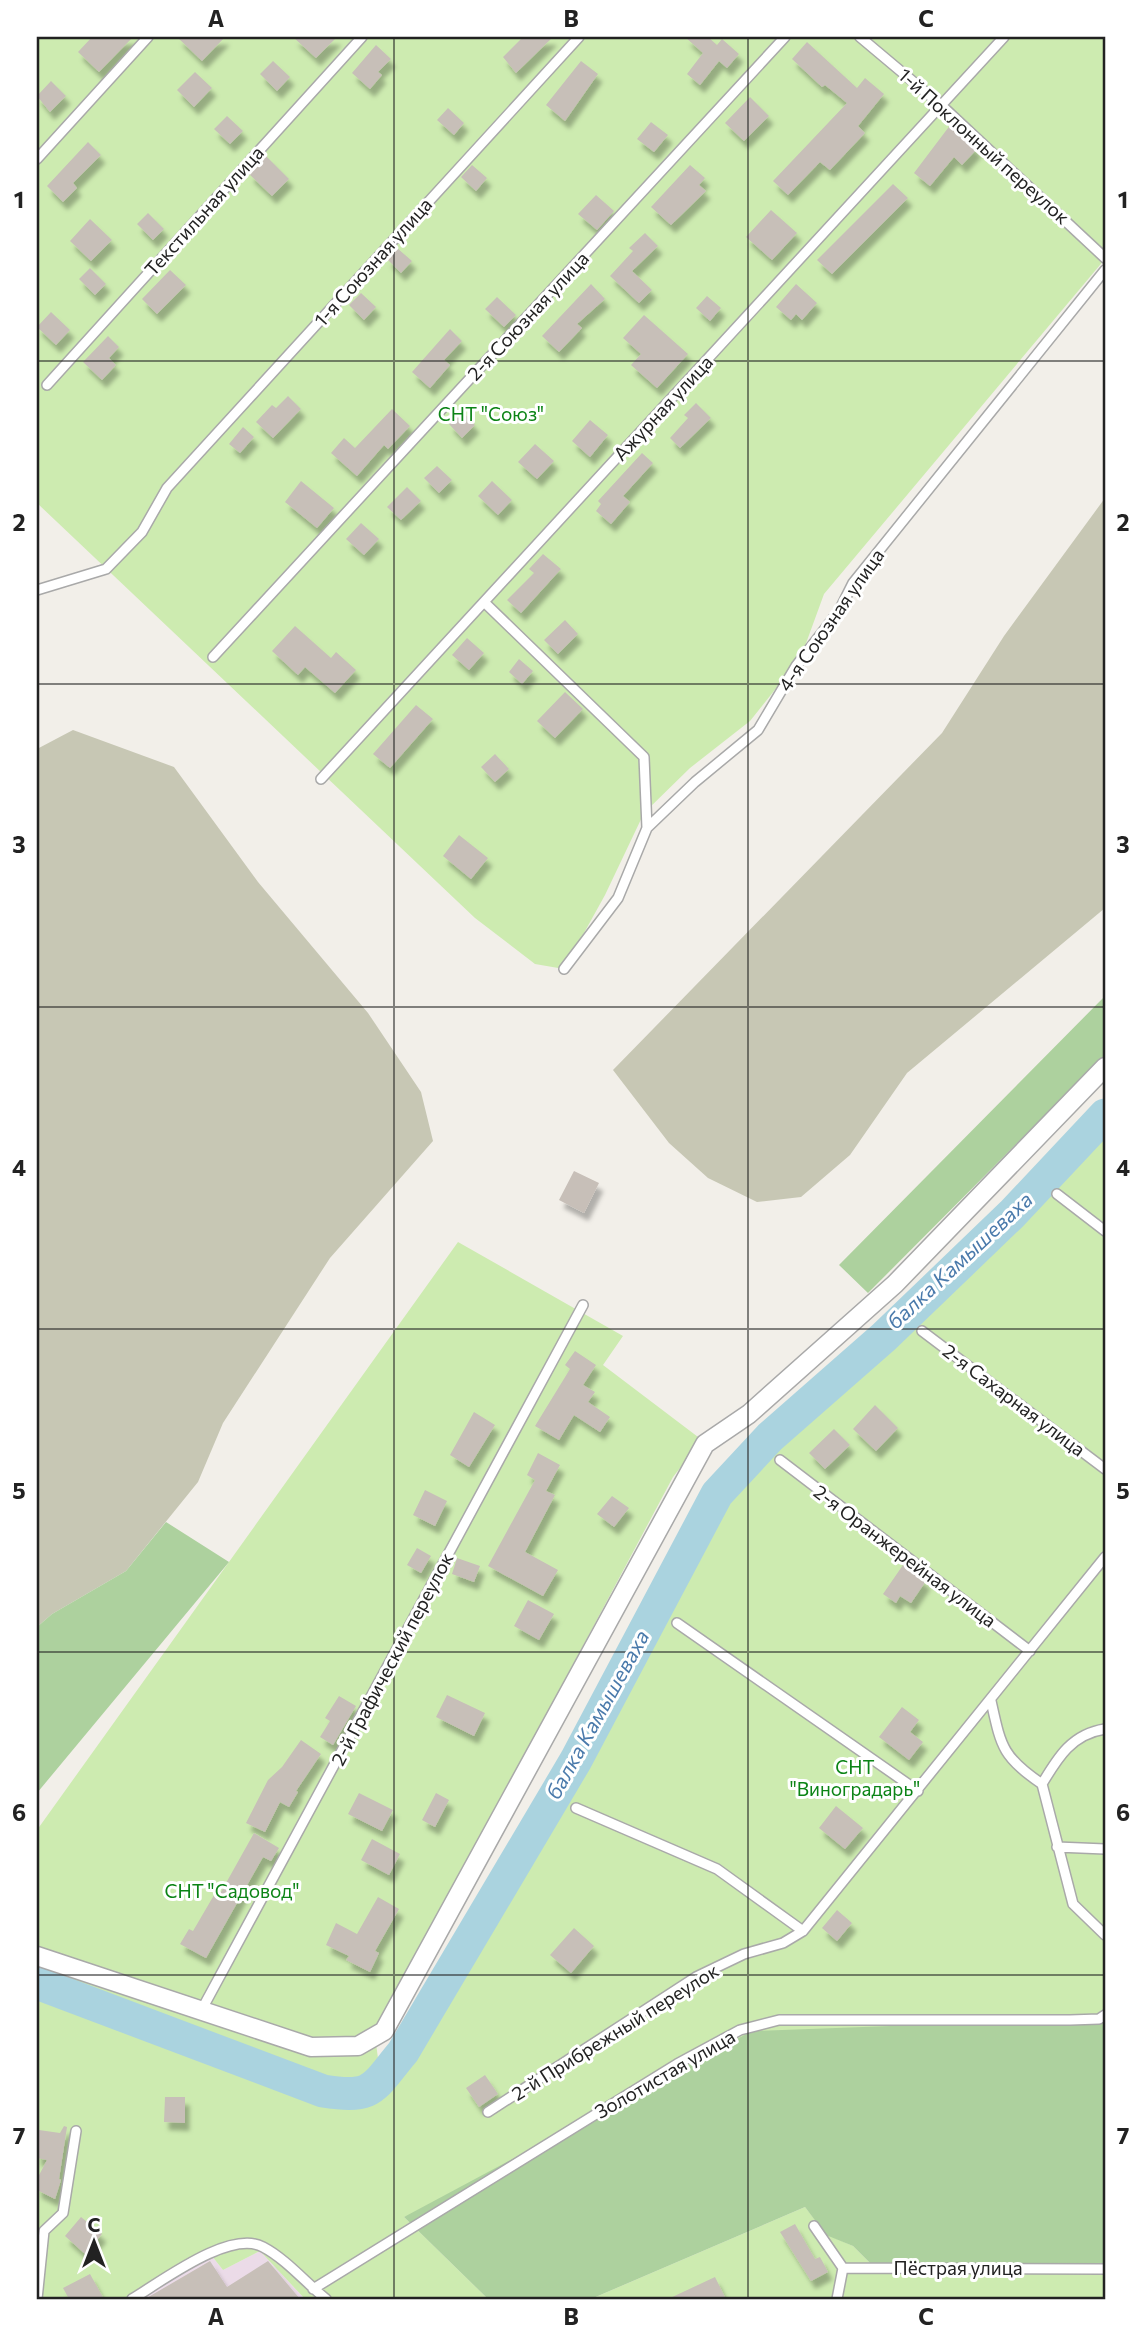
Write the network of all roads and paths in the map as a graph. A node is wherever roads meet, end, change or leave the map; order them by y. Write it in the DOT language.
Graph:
graph roads {
  1 [pos="148,37"];
  2 [pos="362,37"];
  3 [pos="579,37"];
  4 [pos="785,37"];
  5 [pos="860,37"];
  6 [pos="1004,37"];
  7 [pos="942,105"];
  8 [pos="37,159"];
  9 [pos="1105,258"];
  10 [pos="1105,270"];
  11 [pos="47,385"];
  12 [pos="37,590"];
  13 [pos="484,602"];
  14 [pos="213,657"];
  15 [pos="321,779"];
  16 [pos="647,828"];
  17 [pos="564,969"];
  18 [pos="1105,1067"];
  19 [pos="1057,1194"];
  20 [pos="1105,1231"];
  21 [pos="583,1305"];
  22 [pos="922,1331"];
  23 [pos="780,1460"];
  24 [pos="1105,1469"];
  25 [pos="1105,1557"];
  26 [pos="677,1623"];
  27 [pos="1030,1651"];
  28 [pos="991,1701"];
  29 [pos="1105,1729"];
  30 [pos="1042,1784"];
  31 [pos="918,1791"];
  32 [pos="576,1808"];
  33 [pos="1057,1847"];
  34 [pos="1105,1849"];
  35 [pos="803,1931"];
  36 [pos="1105,1935"];
  37 [pos="37,1956"];
  38 [pos="200,2013"];
  39 [pos="1105,2015"];
  40 [pos="488,2112"];
  41 [pos="76,2131"];
  42 [pos="814,2226"];
  43 [pos="843,2267"];
  44 [pos="1105,2269"];
  45 [pos="313,2289"];
  46 [pos="37,2299"];
  47 [pos="132,2299"];
  48 [pos="326,2299"];
  49 [pos="837,2299"];
  1 -- 8 [label="lane"];
  2 -- 11 [label="lane, Текстильная улица"];
  3 -- 12 [label="lane, 1-я Союзная улица"];
  4 -- 14 [label="lane, 2-я Союзная улица"];
  5 -- 7 [label="lane, 1-й Поклонный переулок"];
  6 -- 7 [label="lane, Ажурная улица"];
  7 -- 9 [label="lane, 1-й Поклонный переулок"];
  7 -- 13 [label="lane, Ажурная улица"];
  10 -- 16 [label="lane, 4-я Союзная улица"];
  13 -- 15 [label="lane, Ажурная улица"];
  13 -- 16 [label="lane"];
  16 -- 17 [label="lane, 4-я Союзная улица"];
  18 -- 38 [label="street"];
  19 -- 20 [label="lane"];
  21 -- 38 [label="lane, 2-й Графический переулок"];
  22 -- 24 [label="lane, 2-я Сахарная улица"];
  23 -- 27 [label="lane, 2-я Оранжерейная улица"];
  25 -- 27 [label="lane, 2-й Прибрежный переулок"];
  26 -- 31 [label="lane"];
  27 -- 28 [label="lane, 2-й Прибрежный переулок"];
  28 -- 30 [label="lane"];
  28 -- 31 [label="lane, 2-й Прибрежный переулок"];
  29 -- 30 [label="lane"];
  30 -- 33 [label="lane"];
  31 -- 35 [label="lane, 2-й Прибрежный переулок"];
  32 -- 35 [label="lane"];
  33 -- 34 [label="lane"];
  33 -- 36 [label="lane"];
  35 -- 40 [label="lane, 2-й Прибрежный переулок"];
  37 -- 38 [label="street"];
  39 -- 45 [label="lane, Золотистая улица"];
  41 -- 46 [label="lane"];
  42 -- 43 [label="lane"];
  43 -- 44 [label="lane, Пёстрая улица"];
  43 -- 49 [label="lane"];
  45 -- 47 [label="lane"];
  45 -- 48 [label="lane"];
}
